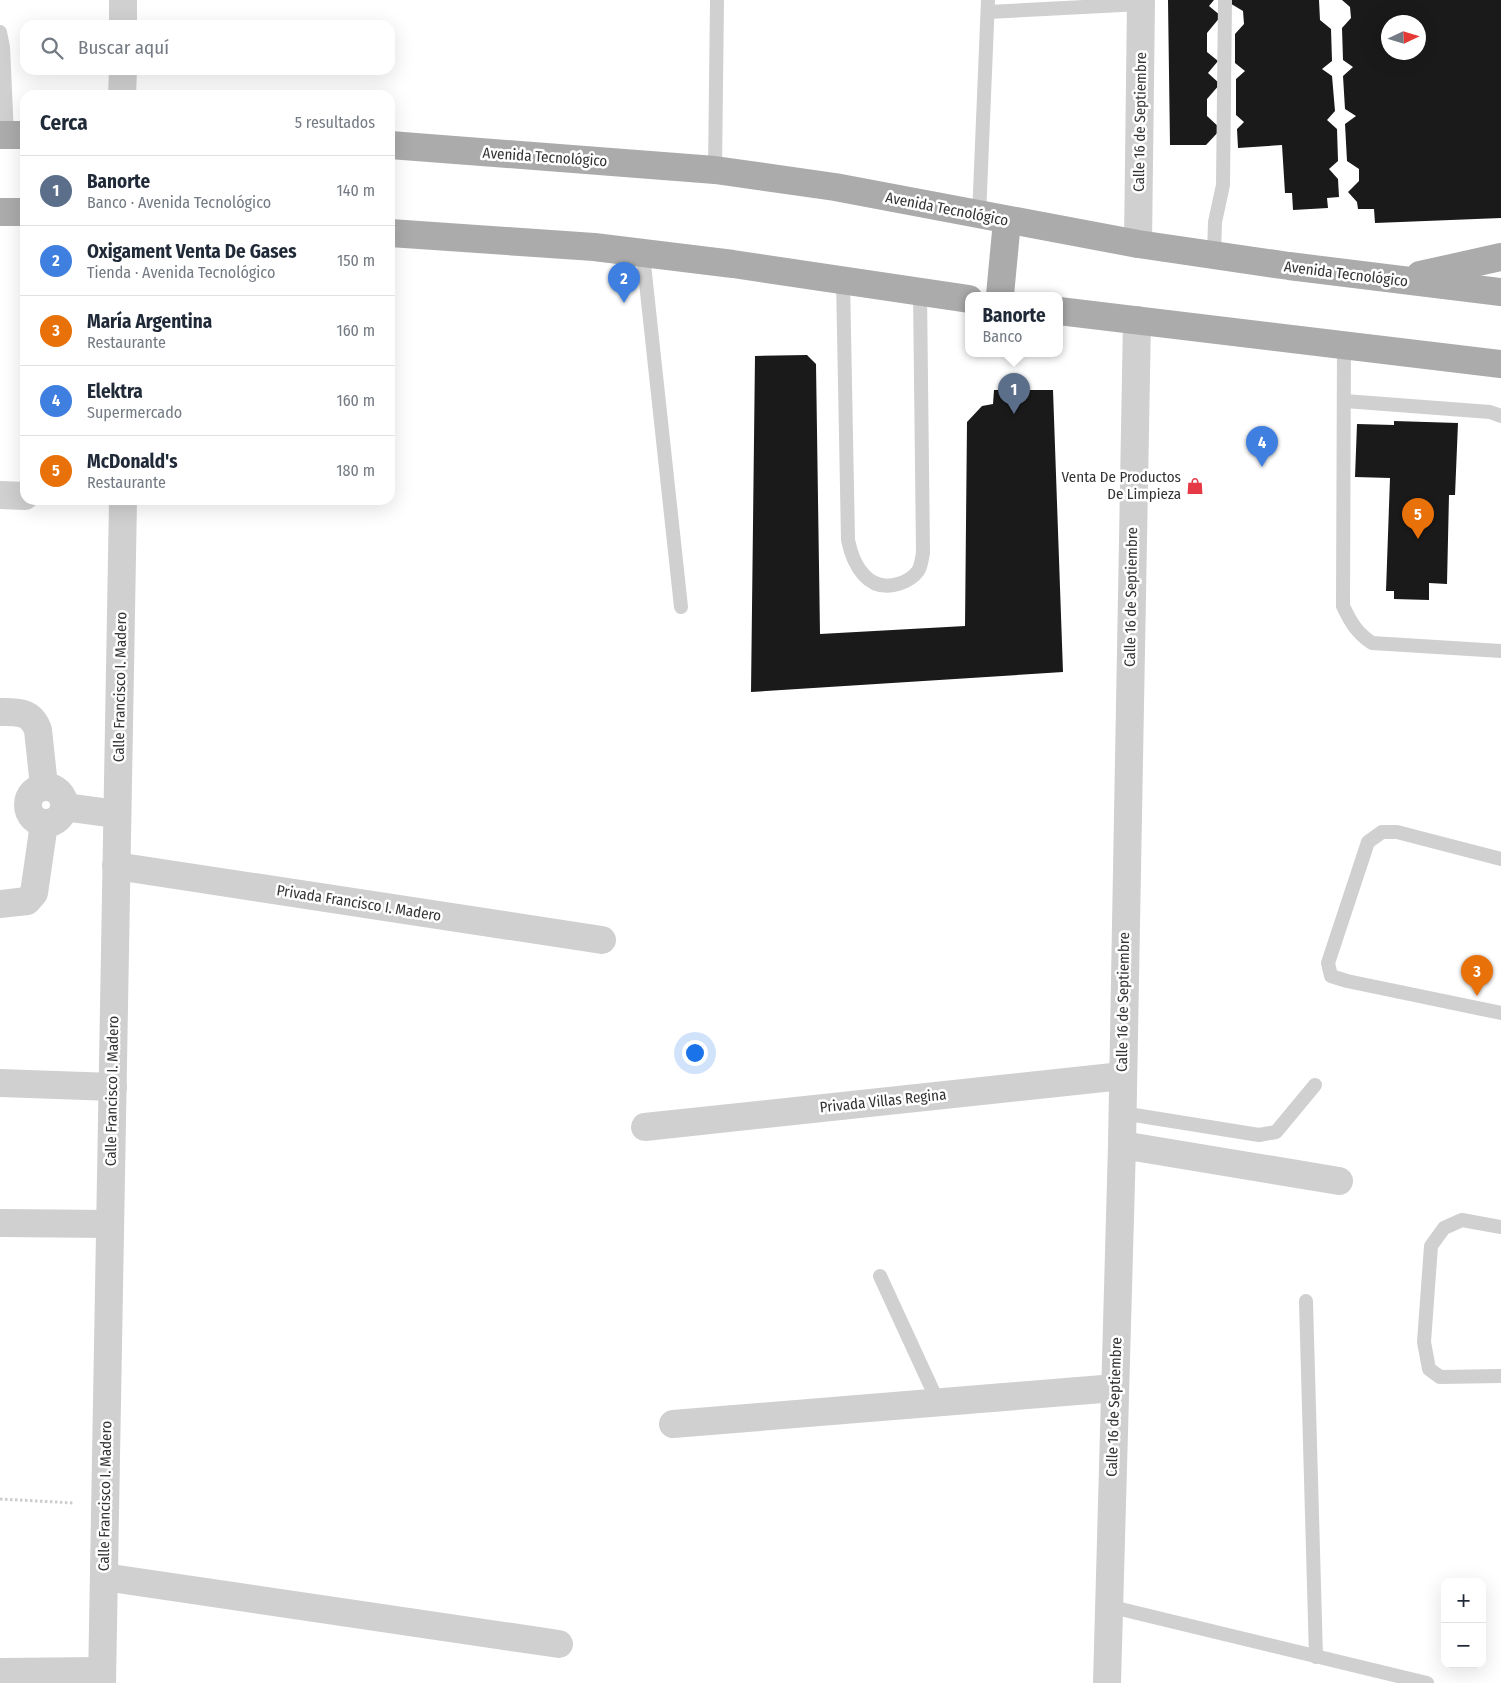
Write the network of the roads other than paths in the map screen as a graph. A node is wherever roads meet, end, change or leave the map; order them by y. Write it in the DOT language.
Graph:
graph roads {
  1 [pos="123,0"];
  2 [pos="717,0"];
  3 [pos="1225,0"];
  4 [pos="1141,2"];
  5 [pos="988,6"];
  6 [pos="123,20"];
  7 [pos="0,32"];
  8 [pos="123,75"];
  9 [pos="122,90"];
  10 [pos="11,135"];
  11 [pos="395,145"];
  12 [pos="715,170"];
  13 [pos="0,212"];
  14 [pos="20,212"];
  15 [pos="979,216"];
  16 [pos="1007,221"];
  17 [pos="395,233"];
  18 [pos="1138,244"];
  19 [pos="643,254"];
  20 [pos="1214,255"];
  21 [pos="1501,257"];
  22 [pos="843,279"];
  23 [pos="1394,280"];
  24 [pos="920,292"];
  25 [pos="1000,292"];
  26 [pos="1501,292"];
  27 [pos="965,298"];
  28 [pos="1063,311"];
  29 [pos="1137,320"];
  30 [pos="1344,344"];
  31 [pos="1470,361"];
  32 [pos="1501,364"];
  33 [pos="1501,373"];
  34 [pos="1345,401"];
  35 [pos="1501,416"];
  36 [pos="0,495"];
  37 [pos="20,496"];
  38 [pos="123,505"];
  39 [pos="681,607"];
  40 [pos="1501,651"];
  41 [pos="0,712"];
  42 [pos="117,814"];
  43 [pos="54,815"];
  44 [pos="1501,859"];
  45 [pos="116,866"];
  46 [pos="0,904"];
  47 [pos="602,940"];
  48 [pos="1501,1014"];
  49 [pos="1122,1076"];
  50 [pos="0,1083"];
  51 [pos="1315,1085"];
  52 [pos="113,1087"];
  53 [pos="1122,1113"];
  54 [pos="645,1127"];
  55 [pos="1122,1145"];
  56 [pos="1339,1181"];
  57 [pos="0,1223"];
  58 [pos="110,1224"];
  59 [pos="1501,1228"];
  60 [pos="880,1276"];
  61 [pos="1306,1302"];
  62 [pos="1501,1376"];
  63 [pos="1115,1388"];
  64 [pos="938,1402"];
  65 [pos="672,1424"];
  66 [pos="104,1577"];
  67 [pos="1108,1606"];
  68 [pos="559,1644"];
  69 [pos="1316,1657"];
  70 [pos="0,1672"];
  71 [pos="102,1677"];
  72 [pos="1107,1683"];
  73 [pos="1427,1683"];
  1 -- 6 [label="street"];
  2 -- 12 [label="lane"];
  3 -- 20 [label="lane"];
  4 -- 5 [label="lane"];
  4 -- 18 [label="street, Calle 16 de Septiembre"];
  5 -- 15 [label="lane"];
  7 -- 10 [label="lane"];
  8 -- 9 [label="street"];
  11 -- 12 [label="main road, Avenida Tecnológico"];
  12 -- 15 [label="main road, Avenida Tecnológico"];
  13 -- 14 [label="main road"];
  15 -- 16 [label="main road, Avenida Tecnológico"];
  16 -- 18 [label="main road, Avenida Tecnológico"];
  16 -- 25 [label="main road"];
  17 -- 19 [label="main road"];
  18 -- 20 [label="main road, Avenida Tecnológico"];
  19 -- 22 [label="main road"];
  19 -- 39 [label="lane"];
  20 -- 23 [label="main road, Avenida Tecnológico"];
  21 -- 23 [label="main road"];
  22 -- 24 [label="main road"];
  22 -- 24 [label="lane"];
  23 -- 26 [label="main road, Avenida Tecnológico"];
  24 -- 27 [label="main road"];
  28 -- 29 [label="main road"];
  29 -- 30 [label="main road"];
  29 -- 49 [label="street, Calle 16 de Septiembre"];
  30 -- 31 [label="main road"];
  30 -- 34 [label="lane"];
  31 -- 32 [label="main road"];
  31 -- 33 [label="main road"];
  34 -- 35 [label="lane"];
  34 -- 40 [label="lane"];
  36 -- 37 [label="street"];
  38 -- 42 [label="street, Calle Francisco I. Madero"];
  41 -- 43 [label="street"];
  42 -- 43 [label="street"];
  42 -- 45 [label="street, Calle Francisco I. Madero"];
  43 -- 46 [label="street"];
  44 -- 48 [label="lane"];
  45 -- 47 [label="street, Privada Francisco I. Madero"];
  45 -- 52 [label="street, Calle Francisco I. Madero"];
  49 -- 53 [label="street, Calle 16 de Septiembre"];
  49 -- 54 [label="street, Privada Villas Regina"];
  50 -- 52 [label="street"];
  51 -- 53 [label="lane"];
  52 -- 58 [label="street, Calle Francisco I. Madero"];
  53 -- 55 [label="street, Calle 16 de Septiembre"];
  55 -- 56 [label="street"];
  55 -- 63 [label="street, Calle 16 de Septiembre"];
  57 -- 58 [label="street"];
  58 -- 66 [label="street, Calle Francisco I. Madero"];
  59 -- 62 [label="lane"];
  60 -- 64 [label="lane"];
  61 -- 69 [label="lane"];
  63 -- 64 [label="street"];
  63 -- 67 [label="street, Calle 16 de Septiembre"];
  64 -- 65 [label="street"];
  66 -- 68 [label="street"];
  66 -- 71 [label="street, Calle Francisco I. Madero"];
  67 -- 69 [label="lane"];
  67 -- 72 [label="street, Calle 16 de Septiembre"];
  69 -- 73 [label="lane"];
  70 -- 71 [label="street"];
}
